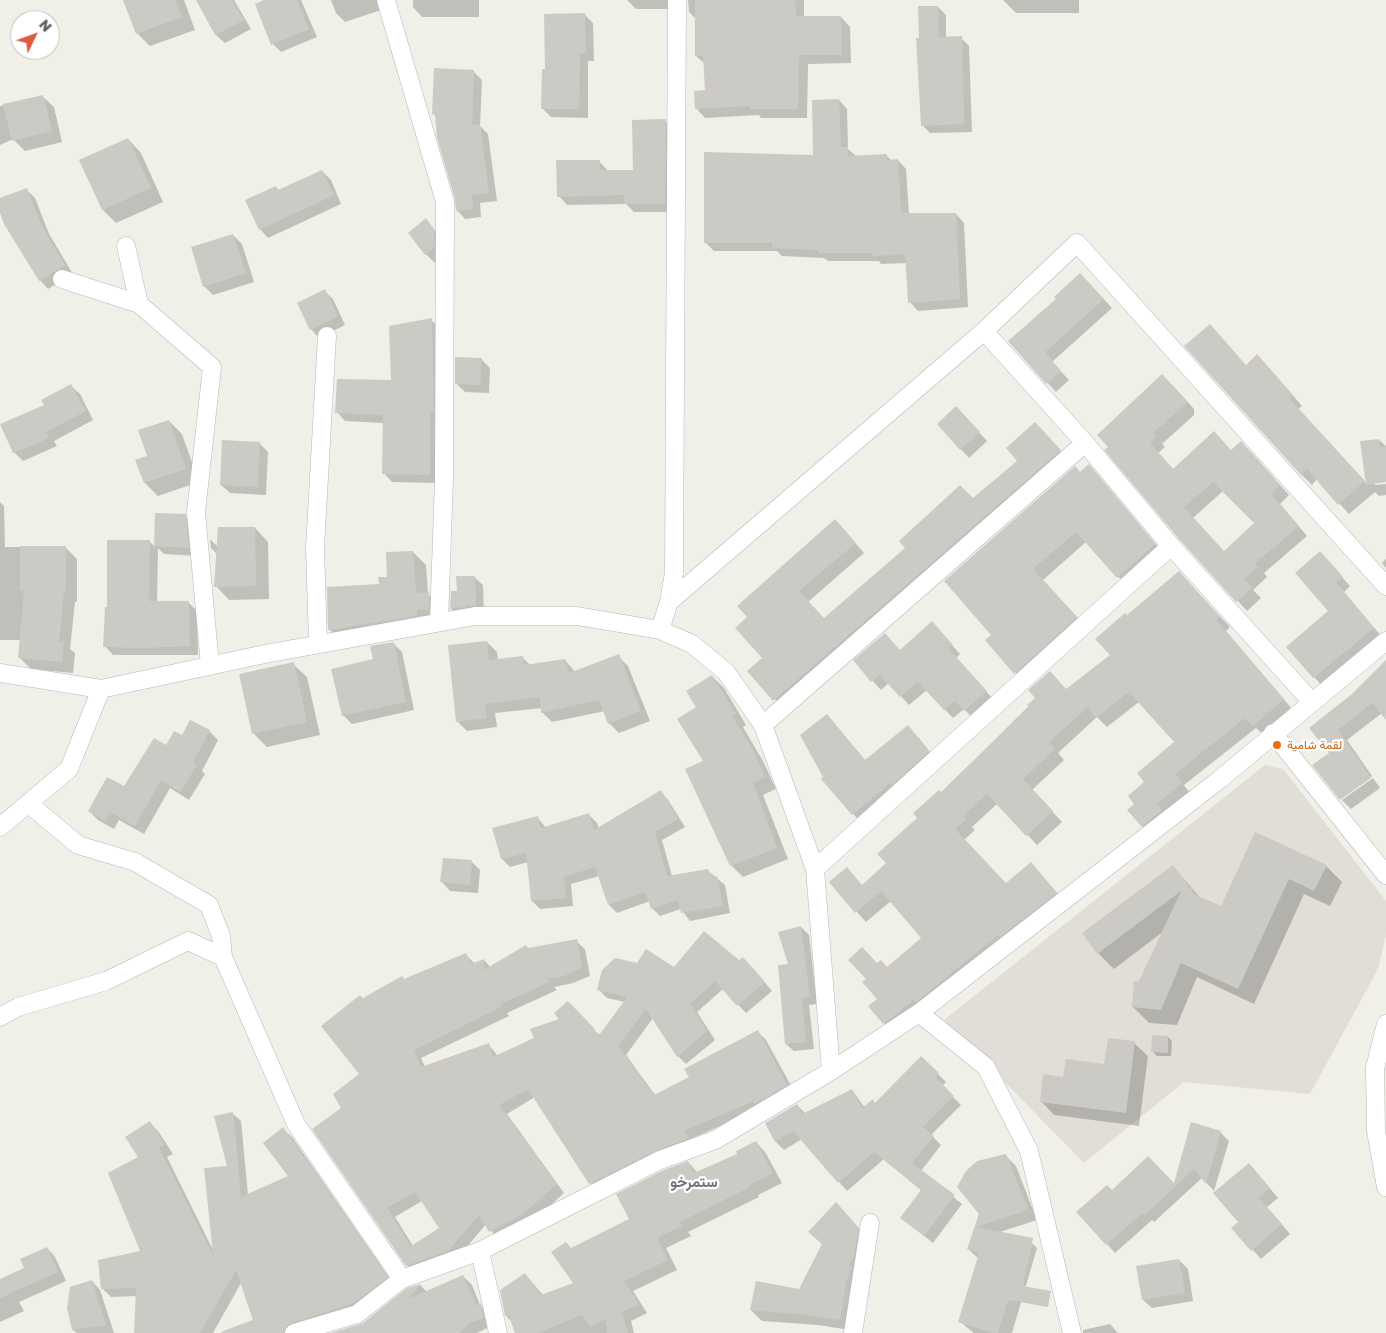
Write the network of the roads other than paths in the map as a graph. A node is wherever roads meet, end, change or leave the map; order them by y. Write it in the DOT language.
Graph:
graph roads {
  1 [pos="386,0"];
  2 [pos="677,0"];
  3 [pos="126,246"];
  4 [pos="62,278"];
  5 [pos="139,304"];
  6 [pos="984,331"];
  7 [pos="326,336"];
  8 [pos="1085,443"];
  9 [pos="1171,546"];
  10 [pos="1386,586"];
  11 [pos="669,602"];
  12 [pos="439,622"];
  13 [pos="660,630"];
  14 [pos="1386,640"];
  15 [pos="318,644"];
  16 [pos="210,666"];
  17 [pos="0,673"];
  18 [pos="102,689"];
  19 [pos="1312,702"];
  20 [pos="763,724"];
  21 [pos="1273,733"];
  22 [pos="29,804"];
  23 [pos="0,826"];
  24 [pos="815,869"];
  25 [pos="1386,875"];
  26 [pos="223,957"];
  27 [pos="919,1013"];
  28 [pos="0,1017"];
  29 [pos="1386,1024"];
  30 [pos="1381,1069"];
  31 [pos="831,1071"];
  32 [pos="1386,1187"];
  33 [pos="870,1223"];
  34 [pos="480,1251"];
  35 [pos="402,1279"];
  36 [pos="294,1333"];
  37 [pos="498,1333"];
  38 [pos="853,1333"];
  39 [pos="1072,1333"];
  1 -- 12 [label="street"];
  2 -- 11 [label="street"];
  3 -- 5 [label="street"];
  4 -- 5 [label="street"];
  5 -- 16 [label="street"];
  6 -- 8 [label="street"];
  6 -- 10 [label="street"];
  6 -- 11 [label="street"];
  7 -- 15 [label="street"];
  8 -- 9 [label="street"];
  8 -- 20 [label="street"];
  9 -- 19 [label="street"];
  9 -- 24 [label="street"];
  11 -- 13 [label="street"];
  12 -- 13 [label="street"];
  12 -- 15 [label="street"];
  13 -- 20 [label="street"];
  14 -- 19 [label="street"];
  15 -- 16 [label="street"];
  16 -- 18 [label="street"];
  17 -- 18 [label="street"];
  18 -- 22 [label="street"];
  19 -- 21 [label="street"];
  20 -- 24 [label="street"];
  21 -- 25 [label="street"];
  21 -- 27 [label="street"];
  22 -- 23 [label="street"];
  22 -- 26 [label="street"];
  24 -- 31 [label="street"];
  26 -- 28 [label="street"];
  26 -- 35 [label="street"];
  27 -- 31 [label="street"];
  27 -- 39 [label="street"];
  29 -- 30 [label="street"];
  30 -- 32 [label="street"];
  31 -- 34 [label="street"];
  33 -- 38 [label="street"];
  34 -- 35 [label="street"];
  34 -- 37 [label="street"];
  35 -- 36 [label="street"];
}
